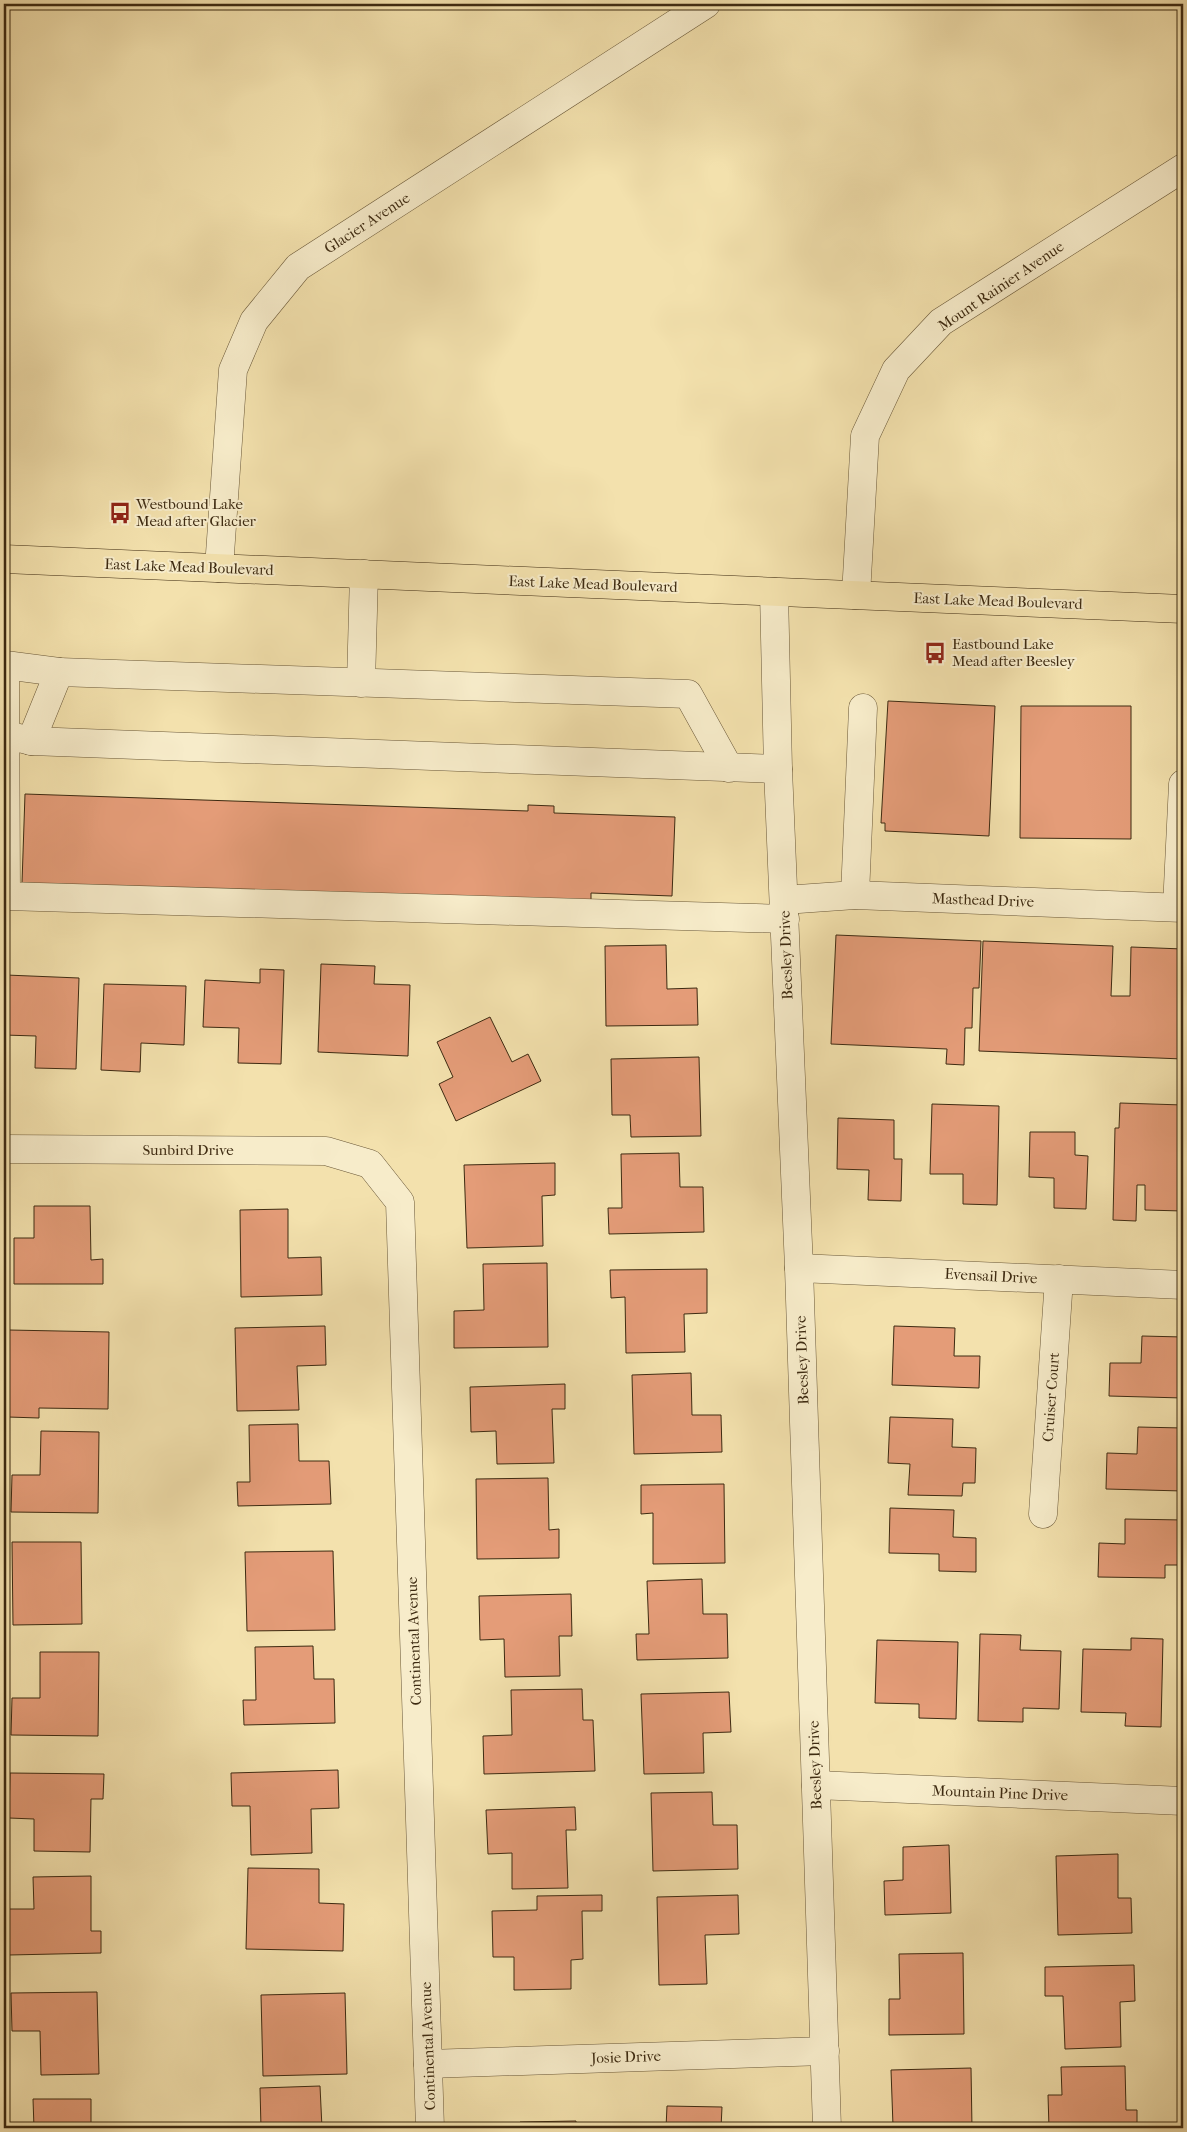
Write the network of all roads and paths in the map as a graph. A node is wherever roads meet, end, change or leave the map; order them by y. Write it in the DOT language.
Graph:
graph roads {
  1 [pos="706,4"];
  2 [pos="1183,168"];
  3 [pos="4,559"];
  4 [pos="219,568"];
  5 [pos="364,574"];
  6 [pos="774,592"];
  7 [pos="856,595"];
  8 [pos="1183,609"];
  9 [pos="59,672"];
  10 [pos="361,682"];
  11 [pos="863,708"];
  12 [pos="4,734"];
  13 [pos="31,740"];
  14 [pos="729,768"];
  15 [pos="778,769"];
  16 [pos="1183,784"];
  17 [pos="855,895"];
  18 [pos="5,896"];
  19 [pos="1180,908"];
  20 [pos="784,909"];
  21 [pos="4,1149"];
  22 [pos="370,1164"];
  23 [pos="799,1268"];
  24 [pos="1059,1279"];
  25 [pos="1183,1285"];
  26 [pos="1043,1514"];
  27 [pos="816,1786"];
  28 [pos="1183,1801"];
  29 [pos="825,2051"];
  30 [pos="428,2064"];
  31 [pos="430,2128"];
  32 [pos="827,2128"];
  1 -- 4 [label="street, Glacier Avenue"];
  2 -- 7 [label="street, Mount Rainier Avenue"];
  3 -- 4 [label="main road, East Lake Mead Boulevard"];
  4 -- 5 [label="main road, East Lake Mead Boulevard"];
  5 -- 6 [label="main road, East Lake Mead Boulevard"];
  5 -- 10 [label="street"];
  6 -- 7 [label="main road, East Lake Mead Boulevard"];
  6 -- 15 [label="street, Beesley Drive"];
  7 -- 8 [label="main road, East Lake Mead Boulevard"];
  9 -- 10 [label="street"];
  9 -- 12 [label="street"];
  9 -- 13 [label="street"];
  10 -- 14 [label="street"];
  11 -- 17 [label="street"];
  12 -- 13 [label="street"];
  12 -- 18 [label="street"];
  13 -- 14 [label="street"];
  14 -- 15 [label="street"];
  15 -- 20 [label="street, Beesley Drive"];
  16 -- 19 [label="street"];
  17 -- 19 [label="street, Masthead Drive"];
  17 -- 20 [label="street, Masthead Drive"];
  18 -- 20 [label="street, Masthead Drive"];
  20 -- 23 [label="street, Beesley Drive"];
  21 -- 22 [label="street, Sunbird Drive"];
  22 -- 30 [label="street, Continental Avenue"];
  23 -- 24 [label="street, Evensail Drive"];
  23 -- 27 [label="street, Beesley Drive"];
  24 -- 25 [label="street, Evensail Drive"];
  24 -- 26 [label="street, Cruiser Court"];
  27 -- 28 [label="street, Mountain Pine Drive"];
  27 -- 29 [label="street, Beesley Drive"];
  29 -- 30 [label="street, Josie Drive"];
  29 -- 32 [label="street, Beesley Drive"];
  30 -- 31 [label="street, Continental Avenue"];
}
